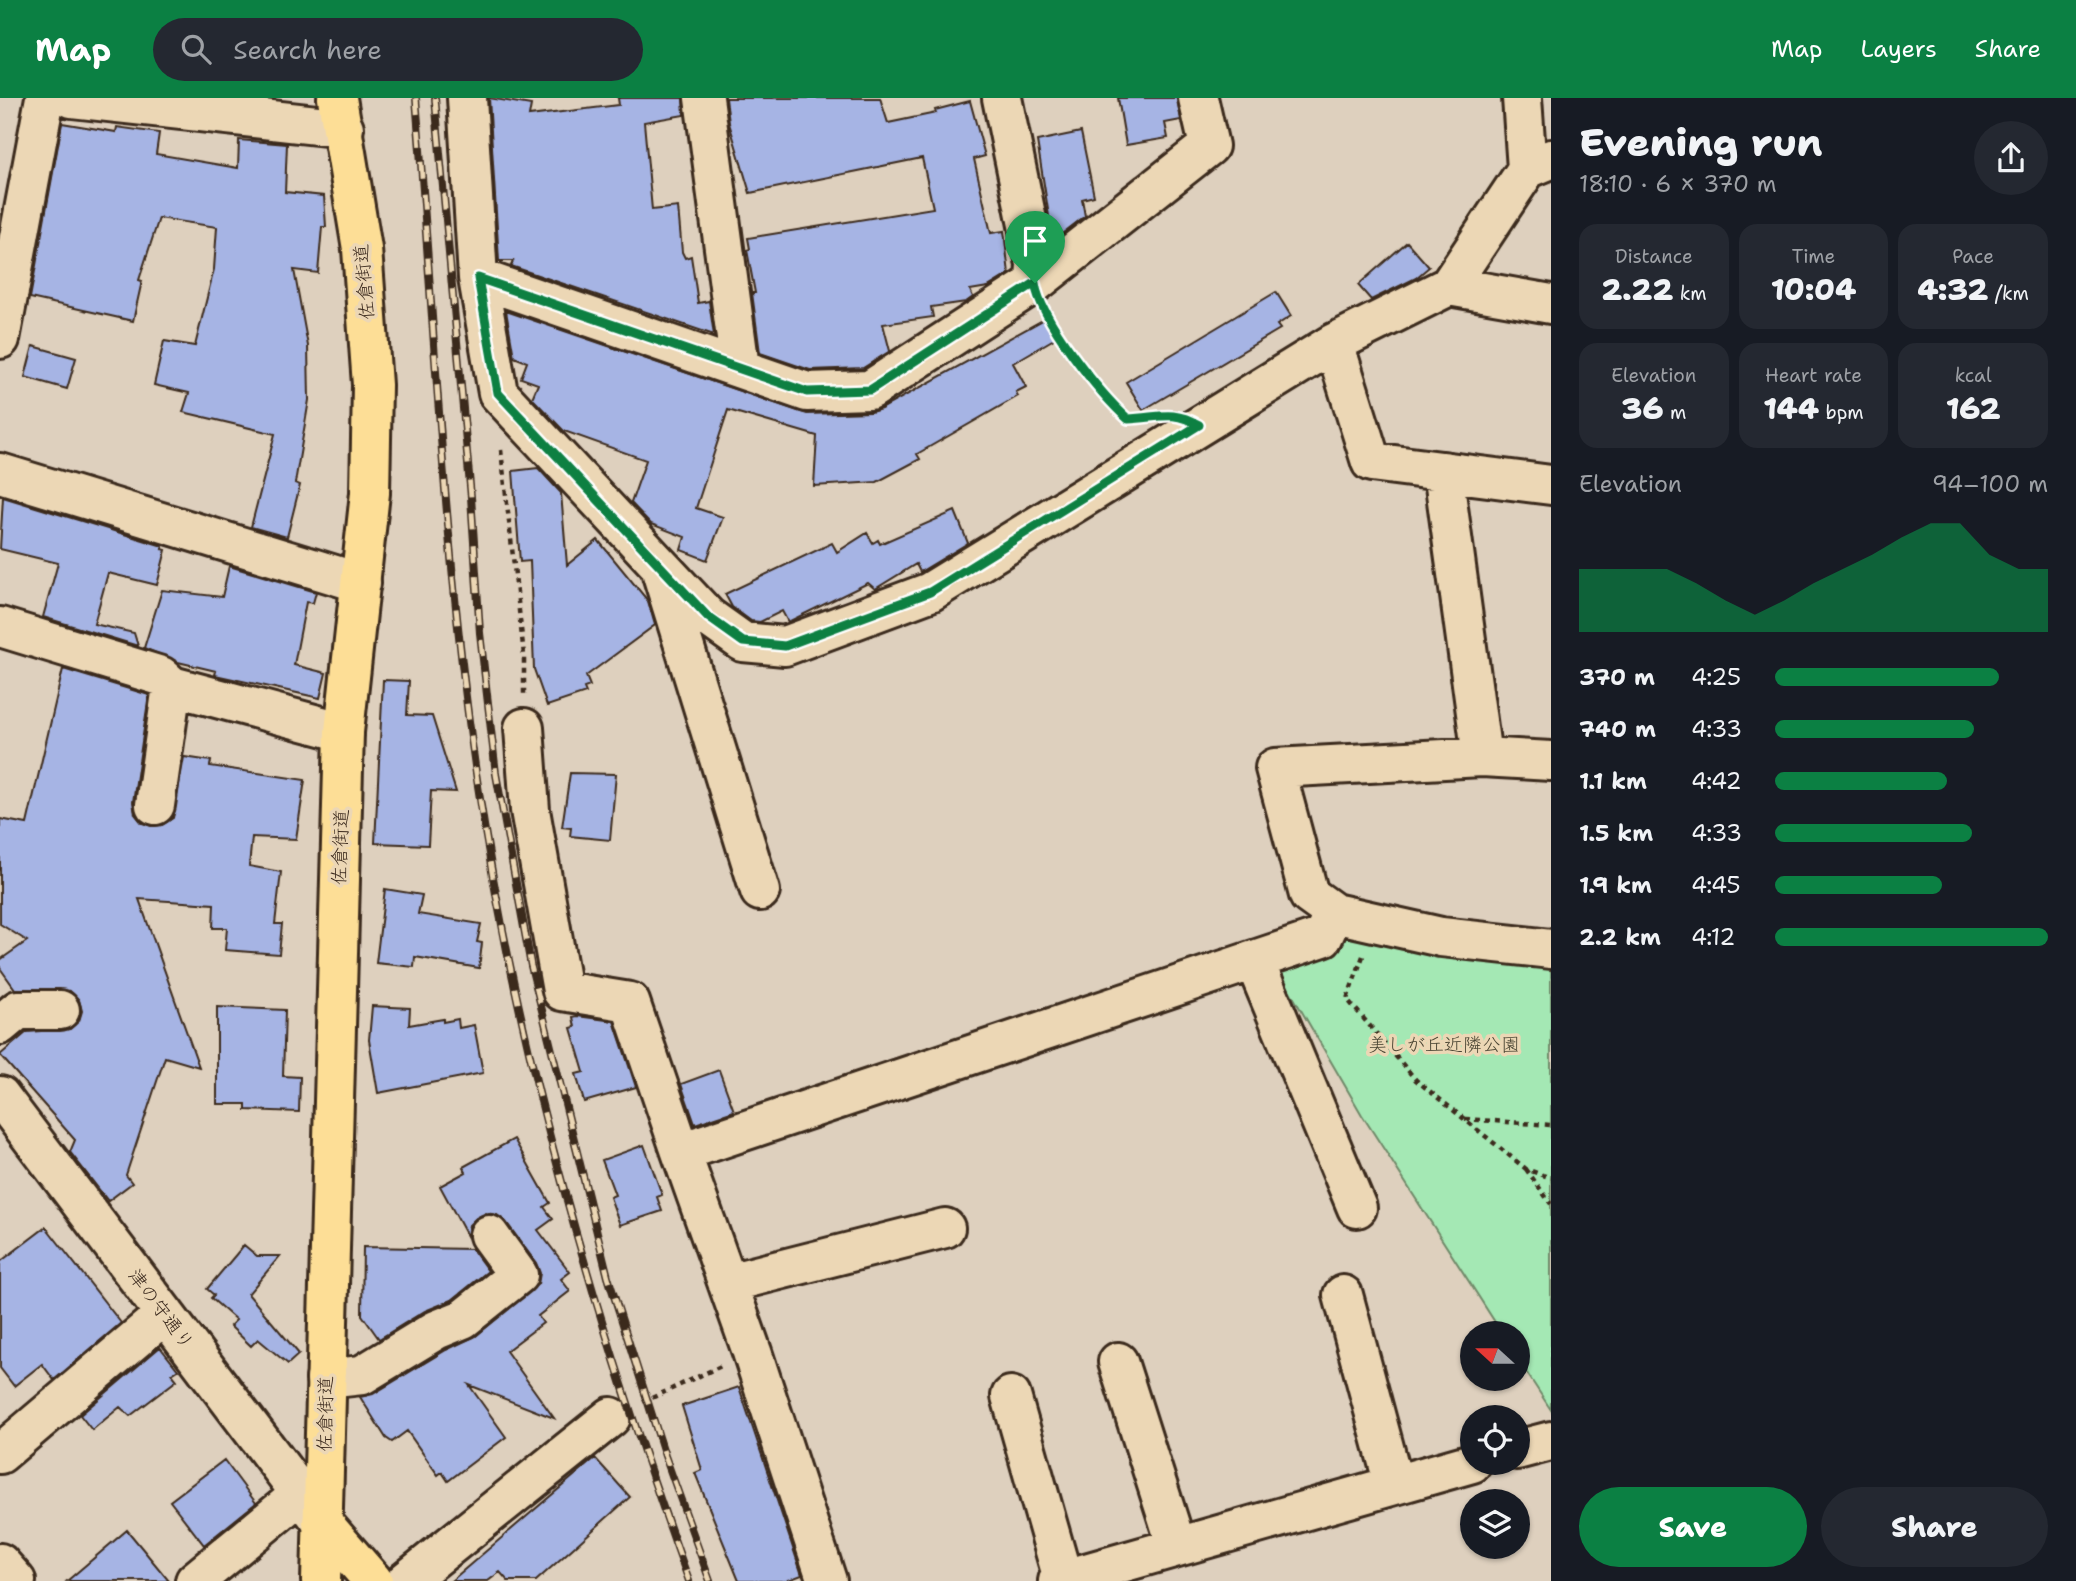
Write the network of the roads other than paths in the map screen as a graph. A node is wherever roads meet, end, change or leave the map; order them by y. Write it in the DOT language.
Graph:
graph roads {
  1 [pos="45,98"];
  2 [pos="72,98"];
  3 [pos="467,98"];
  4 [pos="704,98"];
  5 [pos="1002,98"];
  6 [pos="1198,98"];
  7 [pos="1522,98"];
  8 [pos="341,113"];
  9 [pos="1539,164"];
  10 [pos="478,278"];
  11 [pos="6,279"];
  12 [pos="1035,283"];
  13 [pos="1449,286"];
  14 [pos="1551,304"];
  15 [pos="0,339"];
  16 [pos="1334,343"];
  17 [pos="740,368"];
  18 [pos="1443,471"];
  19 [pos="0,473"];
  20 [pos="1551,485"];
  21 [pos="660,566"];
  22 [pos="361,583"];
  23 [pos="0,626"];
  24 [pos="172,686"];
  25 [pos="524,728"];
  26 [pos="344,732"];
  27 [pos="1482,757"];
  28 [pos="1551,761"];
  29 [pos="155,805"];
  30 [pos="760,891"];
  31 [pos="1334,913"];
  32 [pos="1551,949"];
  33 [pos="1254,960"];
  34 [pos="60,1010"];
  35 [pos="0,1025"];
  36 [pos="5,1113"];
  37 [pos="681,1152"];
  38 [pos="1357,1208"];
  39 [pos="945,1228"];
  40 [pos="489,1235"];
  41 [pos="727,1283"];
  42 [pos="1343,1294"];
  43 [pos="165,1314"];
  44 [pos="1118,1362"];
  45 [pos="326,1379"];
  46 [pos="1012,1396"];
  47 [pos="611,1417"];
  48 [pos="1551,1441"];
  49 [pos="1530,1447"];
  50 [pos="0,1454"];
  51 [pos="1460,1466"];
  52 [pos="1394,1485"];
  53 [pos="298,1490"];
  54 [pos="322,1522"];
  55 [pos="1177,1547"];
  56 [pos="0,1563"];
  57 [pos="1061,1580"];
  58 [pos="16,1581"];
  59 [pos="195,1581"];
  60 [pos="321,1581"];
  61 [pos="373,1581"];
  62 [pos="406,1581"];
  63 [pos="827,1581"];
  1 -- 11 [label="street"];
  2 -- 8 [label="street"];
  3 -- 10 [label="street"];
  4 -- 17 [label="street"];
  5 -- 12 [label="street"];
  6 -- 12 [label="street"];
  7 -- 9 [label="street"];
  8 -- 22 [label="main road, 佐倉街道"];
  9 -- 13 [label="street"];
  10 -- 17 [label="street"];
  10 -- 21 [label="street"];
  11 -- 15 [label="street"];
  12 -- 17 [label="street"];
  13 -- 14 [label="street"];
  13 -- 16 [label="street"];
  16 -- 18 [label="street"];
  16 -- 21 [label="street"];
  18 -- 20 [label="street"];
  18 -- 27 [label="street"];
  19 -- 22 [label="street"];
  21 -- 30 [label="street"];
  22 -- 26 [label="main road, 佐倉街道"];
  23 -- 24 [label="street"];
  24 -- 26 [label="street"];
  24 -- 29 [label="street"];
  25 -- 37 [label="street"];
  26 -- 45 [label="main road, 佐倉街道"];
  27 -- 28 [label="street"];
  27 -- 31 [label="street"];
  31 -- 32 [label="street"];
  31 -- 33 [label="street"];
  33 -- 37 [label="street"];
  33 -- 38 [label="street"];
  34 -- 35 [label="street"];
  36 -- 43 [label="street, 津の守通り"];
  37 -- 41 [label="street"];
  39 -- 41 [label="street"];
  40 -- 45 [label="street"];
  41 -- 63 [label="street"];
  42 -- 52 [label="street"];
  43 -- 50 [label="street"];
  43 -- 53 [label="street, 津の守通り"];
  44 -- 55 [label="street"];
  45 -- 54 [label="main road, 佐倉街道"];
  46 -- 57 [label="street"];
  47 -- 62 [label="street"];
  48 -- 49 [label="street"];
  51 -- 52 [label="street"];
  52 -- 55 [label="street"];
  53 -- 54 [label="street, 津の守通り"];
  53 -- 59 [label="street"];
  54 -- 60 [label="main road, 佐倉街道"];
  54 -- 61 [label="main road"];
  55 -- 57 [label="street"];
  56 -- 58 [label="street"];
}
